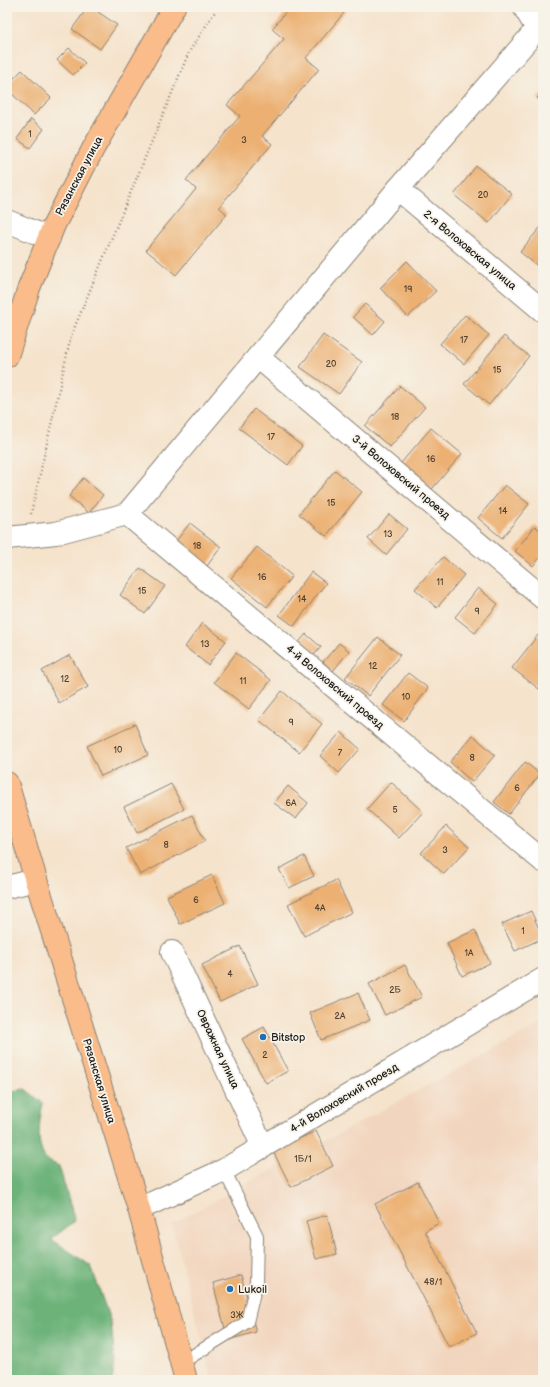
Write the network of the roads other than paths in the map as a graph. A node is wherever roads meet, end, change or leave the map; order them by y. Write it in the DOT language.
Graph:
graph roads {
  1 [pos="174,7"];
  2 [pos="524,7"];
  3 [pos="541,29"];
  4 [pos="398,189"];
  5 [pos="7,221"];
  6 [pos="49,238"];
  7 [pos="543,311"];
  8 [pos="7,356"];
  9 [pos="258,357"];
  10 [pos="127,514"];
  11 [pos="16,536"];
  12 [pos="543,598"];
  13 [pos="7,783"];
  14 [pos="543,861"];
  15 [pos="36,880"];
  16 [pos="7,887"];
  17 [pos="172,952"];
  18 [pos="543,979"];
  19 [pos="263,1147"];
  20 [pos="224,1170"];
  21 [pos="139,1209"];
  22 [pos="183,1372"];
  1 -- 6 [label="main road, Рязанская улица"];
  2 -- 3 [label="street"];
  3 -- 4 [label="street"];
  4 -- 7 [label="street, 2-я Волоховская улица"];
  4 -- 9 [label="street"];
  5 -- 6 [label="street"];
  6 -- 8 [label="main road, Рязанская улица"];
  9 -- 10 [label="street"];
  9 -- 12 [label="street, 3-й Волоховский проезд"];
  10 -- 11 [label="street"];
  10 -- 14 [label="street, 4-й Волоховский проезд"];
  13 -- 15 [label="main road, Рязанская улица"];
  15 -- 16 [label="street"];
  15 -- 21 [label="main road, Рязанская улица"];
  17 -- 19 [label="street, Овражная улица"];
  18 -- 19 [label="street, 4-й Волоховский проезд"];
  19 -- 20 [label="street, 4-й Волоховский проезд"];
  20 -- 21 [label="street, 4-й Волоховский проезд"];
  20 -- 22 [label="lane"];
  21 -- 22 [label="main road, Рязанская улица"];
}
